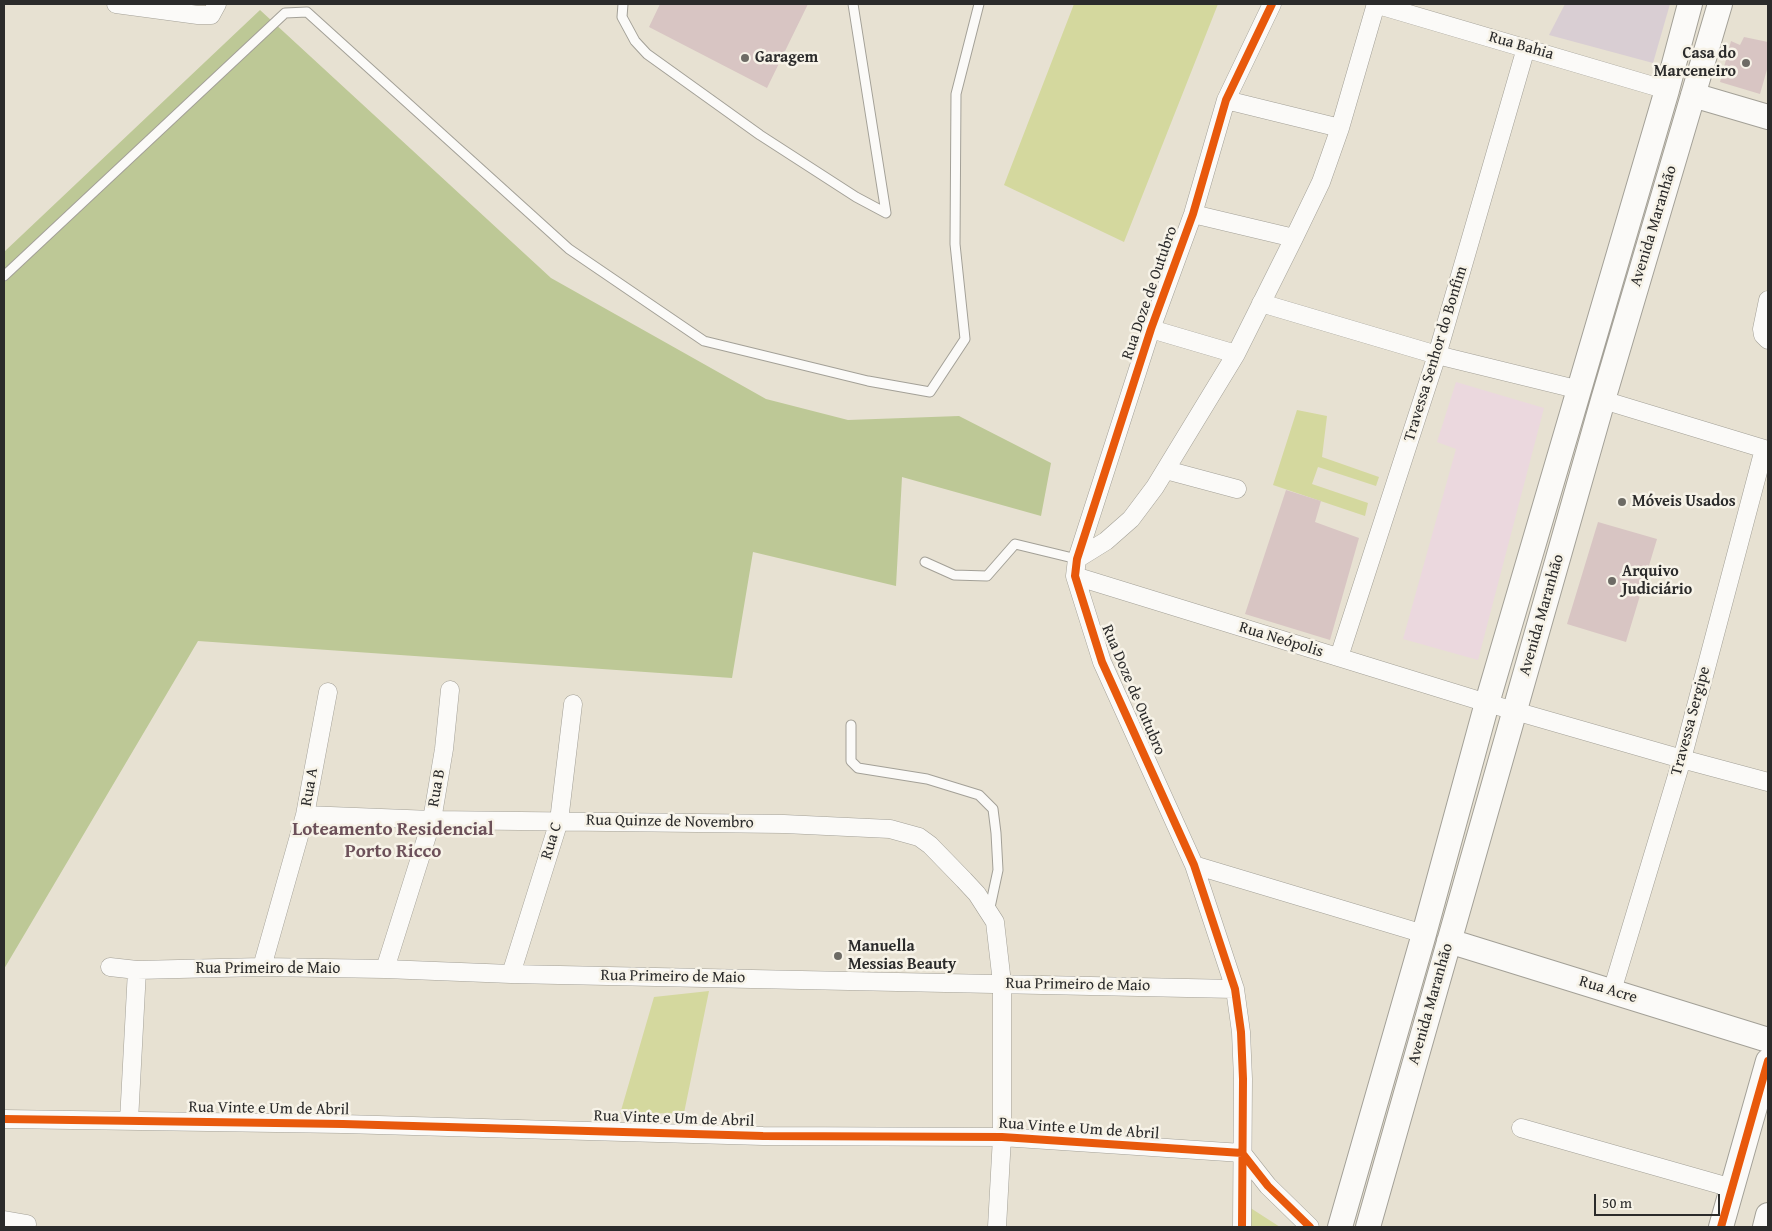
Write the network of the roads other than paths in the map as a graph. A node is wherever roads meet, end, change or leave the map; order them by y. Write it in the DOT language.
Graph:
graph roads {
  1 [pos="116,4"];
  2 [pos="313,4"];
  3 [pos="623,4"];
  4 [pos="853,4"];
  5 [pos="979,4"];
  6 [pos="1272,4"];
  7 [pos="1375,4"];
  8 [pos="1690,4"];
  9 [pos="1720,4"];
  10 [pos="214,9"];
  11 [pos="307,12"];
  12 [pos="1526,48"];
  13 [pos="1667,90"];
  14 [pos="1694,95"];
  15 [pos="1226,100"];
  16 [pos="1768,117"];
  17 [pos="1340,128"];
  18 [pos="1193,214"];
  19 [pos="1294,238"];
  20 [pos="4,276"];
  21 [pos="1768,300"];
  22 [pos="1261,303"];
  23 [pos="1151,329"];
  24 [pos="1768,340"];
  25 [pos="1236,354"];
  26 [pos="1437,355"];
  27 [pos="1580,390"];
  28 [pos="1603,400"];
  29 [pos="1766,450"];
  30 [pos="1166,470"];
  31 [pos="1237,489"];
  32 [pos="925,562"];
  33 [pos="1076,567"];
  34 [pos="1339,658"];
  35 [pos="450,690"];
  36 [pos="328,692"];
  37 [pos="1488,702"];
  38 [pos="572,704"];
  39 [pos="1515,710"];
  40 [pos="851,725"];
  41 [pos="1682,759"];
  42 [pos="1768,782"];
  43 [pos="305,815"];
  44 [pos="432,820"];
  45 [pos="559,821"];
  46 [pos="1194,865"];
  47 [pos="992,917"];
  48 [pos="1424,934"];
  49 [pos="1448,942"];
  50 [pos="262,967"];
  51 [pos="110,968"];
  52 [pos="386,968"];
  53 [pos="137,970"];
  54 [pos="511,974"];
  55 [pos="1002,983"];
  56 [pos="1235,989"];
  57 [pos="1612,992"];
  58 [pos="1768,1040"];
  59 [pos="1768,1061"];
  60 [pos="4,1119"];
  61 [pos="129,1121"];
  62 [pos="1521,1128"];
  63 [pos="1002,1137"];
  64 [pos="1242,1153"];
  65 [pos="1732,1188"];
  66 [pos="1768,1214"];
  67 [pos="4,1220"];
  68 [pos="27,1224"];
  69 [pos="997,1227"];
  70 [pos="1242,1227"];
  71 [pos="1310,1227"];
  72 [pos="1340,1227"];
  73 [pos="1368,1227"];
  74 [pos="1721,1227"];
  75 [pos="1765,1227"];
  1 -- 10 [label="street"];
  2 -- 11 [label="lane"];
  3 -- 4 [label="lane"];
  5 -- 11 [label="lane"];
  6 -- 15 [label="street, Rua Doze de Outubro"];
  7 -- 12 [label="street, Rua Bahia"];
  7 -- 17 [label="street"];
  8 -- 13 [label="main road, Avenida Maranhão"];
  9 -- 14 [label="main road, Avenida Maranhão"];
  11 -- 20 [label="lane"];
  12 -- 13 [label="street, Rua Bahia"];
  12 -- 26 [label="street, Travessa Senhor do Bonfim"];
  13 -- 27 [label="main road, Avenida Maranhão"];
  14 -- 16 [label="main road"];
  14 -- 28 [label="main road, Avenida Maranhão"];
  15 -- 17 [label="street"];
  15 -- 18 [label="street, Rua Doze de Outubro"];
  17 -- 19 [label="street"];
  18 -- 19 [label="street"];
  18 -- 23 [label="street, Rua Doze de Outubro"];
  19 -- 22 [label="street"];
  21 -- 24 [label="street"];
  22 -- 25 [label="street"];
  22 -- 26 [label="street"];
  23 -- 25 [label="street"];
  23 -- 33 [label="street, Rua Doze de Outubro"];
  25 -- 30 [label="street"];
  26 -- 27 [label="street"];
  26 -- 34 [label="street, Travessa Senhor do Bonfim"];
  27 -- 37 [label="main road, Avenida Maranhão"];
  28 -- 29 [label="street"];
  28 -- 39 [label="main road, Avenida Maranhão"];
  29 -- 41 [label="street, Travessa Sergipe"];
  30 -- 31 [label="street"];
  30 -- 33 [label="street"];
  32 -- 33 [label="lane"];
  33 -- 34 [label="street, Rua Neópolis"];
  33 -- 46 [label="street, Rua Doze de Outubro"];
  34 -- 37 [label="street, Rua Neópolis"];
  35 -- 44 [label="street, Rua B"];
  36 -- 43 [label="street, Rua A"];
  37 -- 39 [label="street, Rua Neópolis"];
  37 -- 48 [label="main road, Avenida Maranhão"];
  38 -- 45 [label="street, Rua C"];
  39 -- 41 [label="street"];
  39 -- 49 [label="main road, Avenida Maranhão"];
  40 -- 47 [label="lane"];
  41 -- 42 [label="street"];
  41 -- 57 [label="street, Travessa Sergipe"];
  43 -- 44 [label="street, Rua Quinze de Novembro"];
  43 -- 50 [label="street, Rua A"];
  44 -- 45 [label="street, Rua Quinze de Novembro"];
  44 -- 52 [label="street, Rua B"];
  45 -- 47 [label="street, Rua Quinze de Novembro"];
  45 -- 54 [label="street, Rua C"];
  46 -- 48 [label="street"];
  46 -- 56 [label="street, Rua Doze de Outubro"];
  47 -- 55 [label="street"];
  48 -- 72 [label="main road, Avenida Maranhão"];
  49 -- 57 [label="main road, Rua Acre"];
  49 -- 73 [label="main road, Avenida Maranhão"];
  50 -- 52 [label="street, Rua Primeiro de Maio"];
  50 -- 53 [label="street, Rua Primeiro de Maio"];
  51 -- 53 [label="street, Rua Primeiro de Maio"];
  52 -- 54 [label="street, Rua Primeiro de Maio"];
  53 -- 61 [label="street"];
  54 -- 55 [label="street, Rua Primeiro de Maio"];
  55 -- 56 [label="street, Rua Primeiro de Maio"];
  55 -- 63 [label="street"];
  56 -- 64 [label="street, Rua Doze de Outubro"];
  57 -- 58 [label="main road, Rua Acre"];
  59 -- 65 [label="main road"];
  60 -- 61 [label="street, Rua Vinte e Um de Abril"];
  61 -- 63 [label="street, Rua Vinte e Um de Abril"];
  62 -- 65 [label="street"];
  63 -- 64 [label="street, Rua Vinte e Um de Abril"];
  63 -- 69 [label="street"];
  64 -- 70 [label="street, Rua Doze de Outubro"];
  64 -- 71 [label="street"];
  65 -- 74 [label="main road"];
  66 -- 75 [label="main road"];
  67 -- 68 [label="street"];
}
